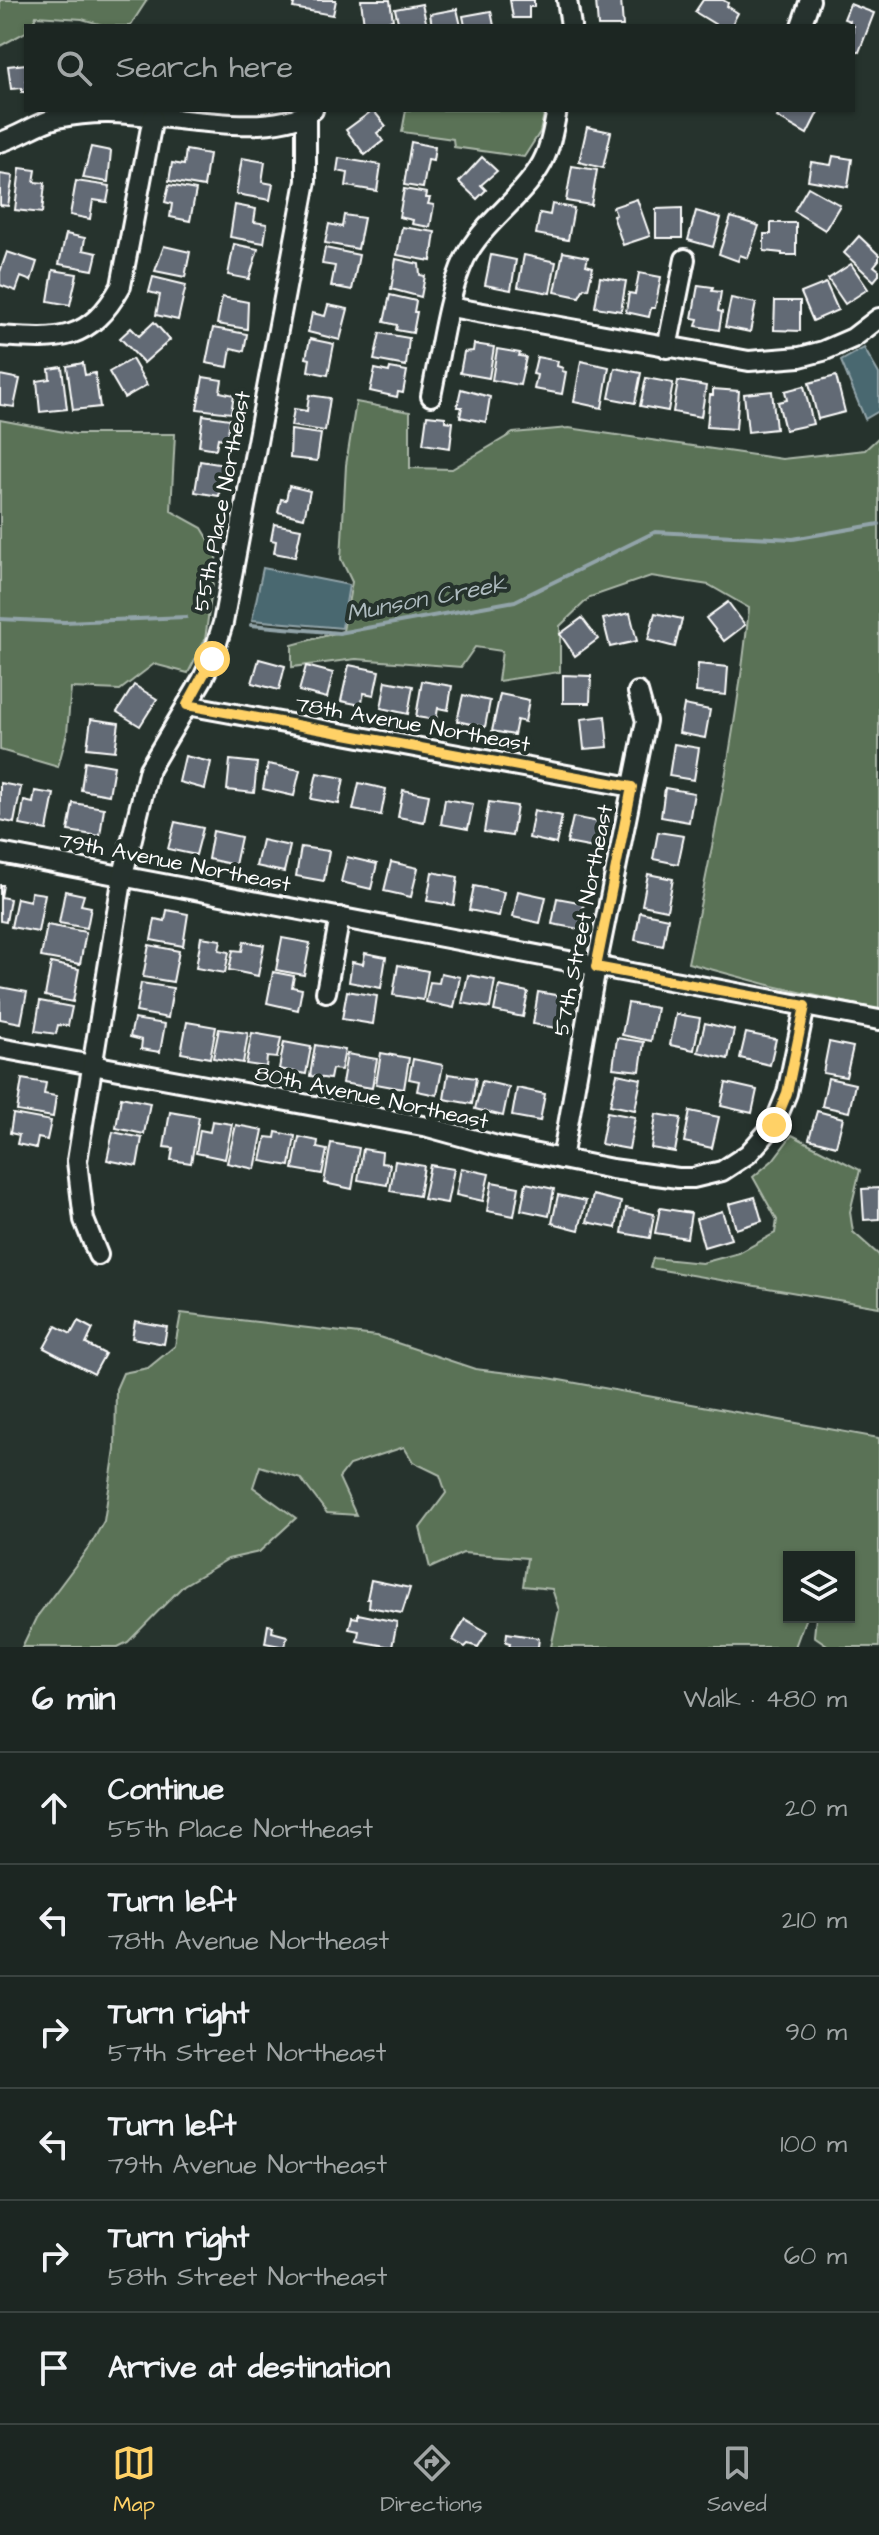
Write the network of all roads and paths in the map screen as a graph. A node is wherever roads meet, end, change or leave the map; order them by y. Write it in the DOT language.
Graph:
graph roads {
  1 [pos="567,0"];
  2 [pos="810,0"];
  3 [pos="571,24"];
  4 [pos="802,24"];
  5 [pos="310,112"];
  6 [pos="557,112"];
  7 [pos="153,117"];
  8 [pos="0,142"];
  9 [pos="685,259"];
  10 [pos="450,307"];
  11 [pos="879,318"];
  12 [pos="0,336"];
  13 [pos="667,348"];
  14 [pos="431,396"];
  15 [pos="638,692"];
  16 [pos="187,705"];
  17 [pos="632,787"];
  18 [pos="0,853"];
  19 [pos="123,875"];
  20 [pos="340,917"];
  21 [pos="596,967"];
  22 [pos="326,992"];
  23 [pos="805,1006"];
  24 [pos="879,1020"];
  25 [pos="0,1048"];
  26 [pos="91,1065"];
  27 [pos="562,1159"];
  28 [pos="98,1255"];
  1 -- 3 [label="street"];
  2 -- 4 [label="street"];
  5 -- 7 [label="street"];
  5 -- 16 [label="street, 55th Place Northeast"];
  6 -- 10 [label="street"];
  7 -- 8 [label="street"];
  7 -- 12 [label="street"];
  9 -- 13 [label="street"];
  10 -- 13 [label="street"];
  10 -- 14 [label="street"];
  11 -- 13 [label="street"];
  15 -- 17 [label="street, 57th Street Northeast"];
  16 -- 17 [label="street, 78th Avenue Northeast"];
  16 -- 19 [label="street, 55th Place Northeast"];
  17 -- 21 [label="street, 57th Street Northeast"];
  18 -- 19 [label="street, 79th Avenue Northeast"];
  19 -- 20 [label="street, 79th Avenue Northeast"];
  19 -- 26 [label="street, 55th Place Northeast"];
  20 -- 21 [label="street, 79th Avenue Northeast"];
  20 -- 22 [label="street"];
  21 -- 23 [label="street, 79th Avenue Northeast"];
  21 -- 27 [label="street, 57th Street Northeast"];
  23 -- 24 [label="street, 79th Avenue Northeast"];
  23 -- 27 [label="street, 80th Avenue Northeast"];
  25 -- 26 [label="street, 80th Avenue Northeast"];
  26 -- 27 [label="street, 80th Avenue Northeast"];
  26 -- 28 [label="street, 55th Place Northeast"];
}
